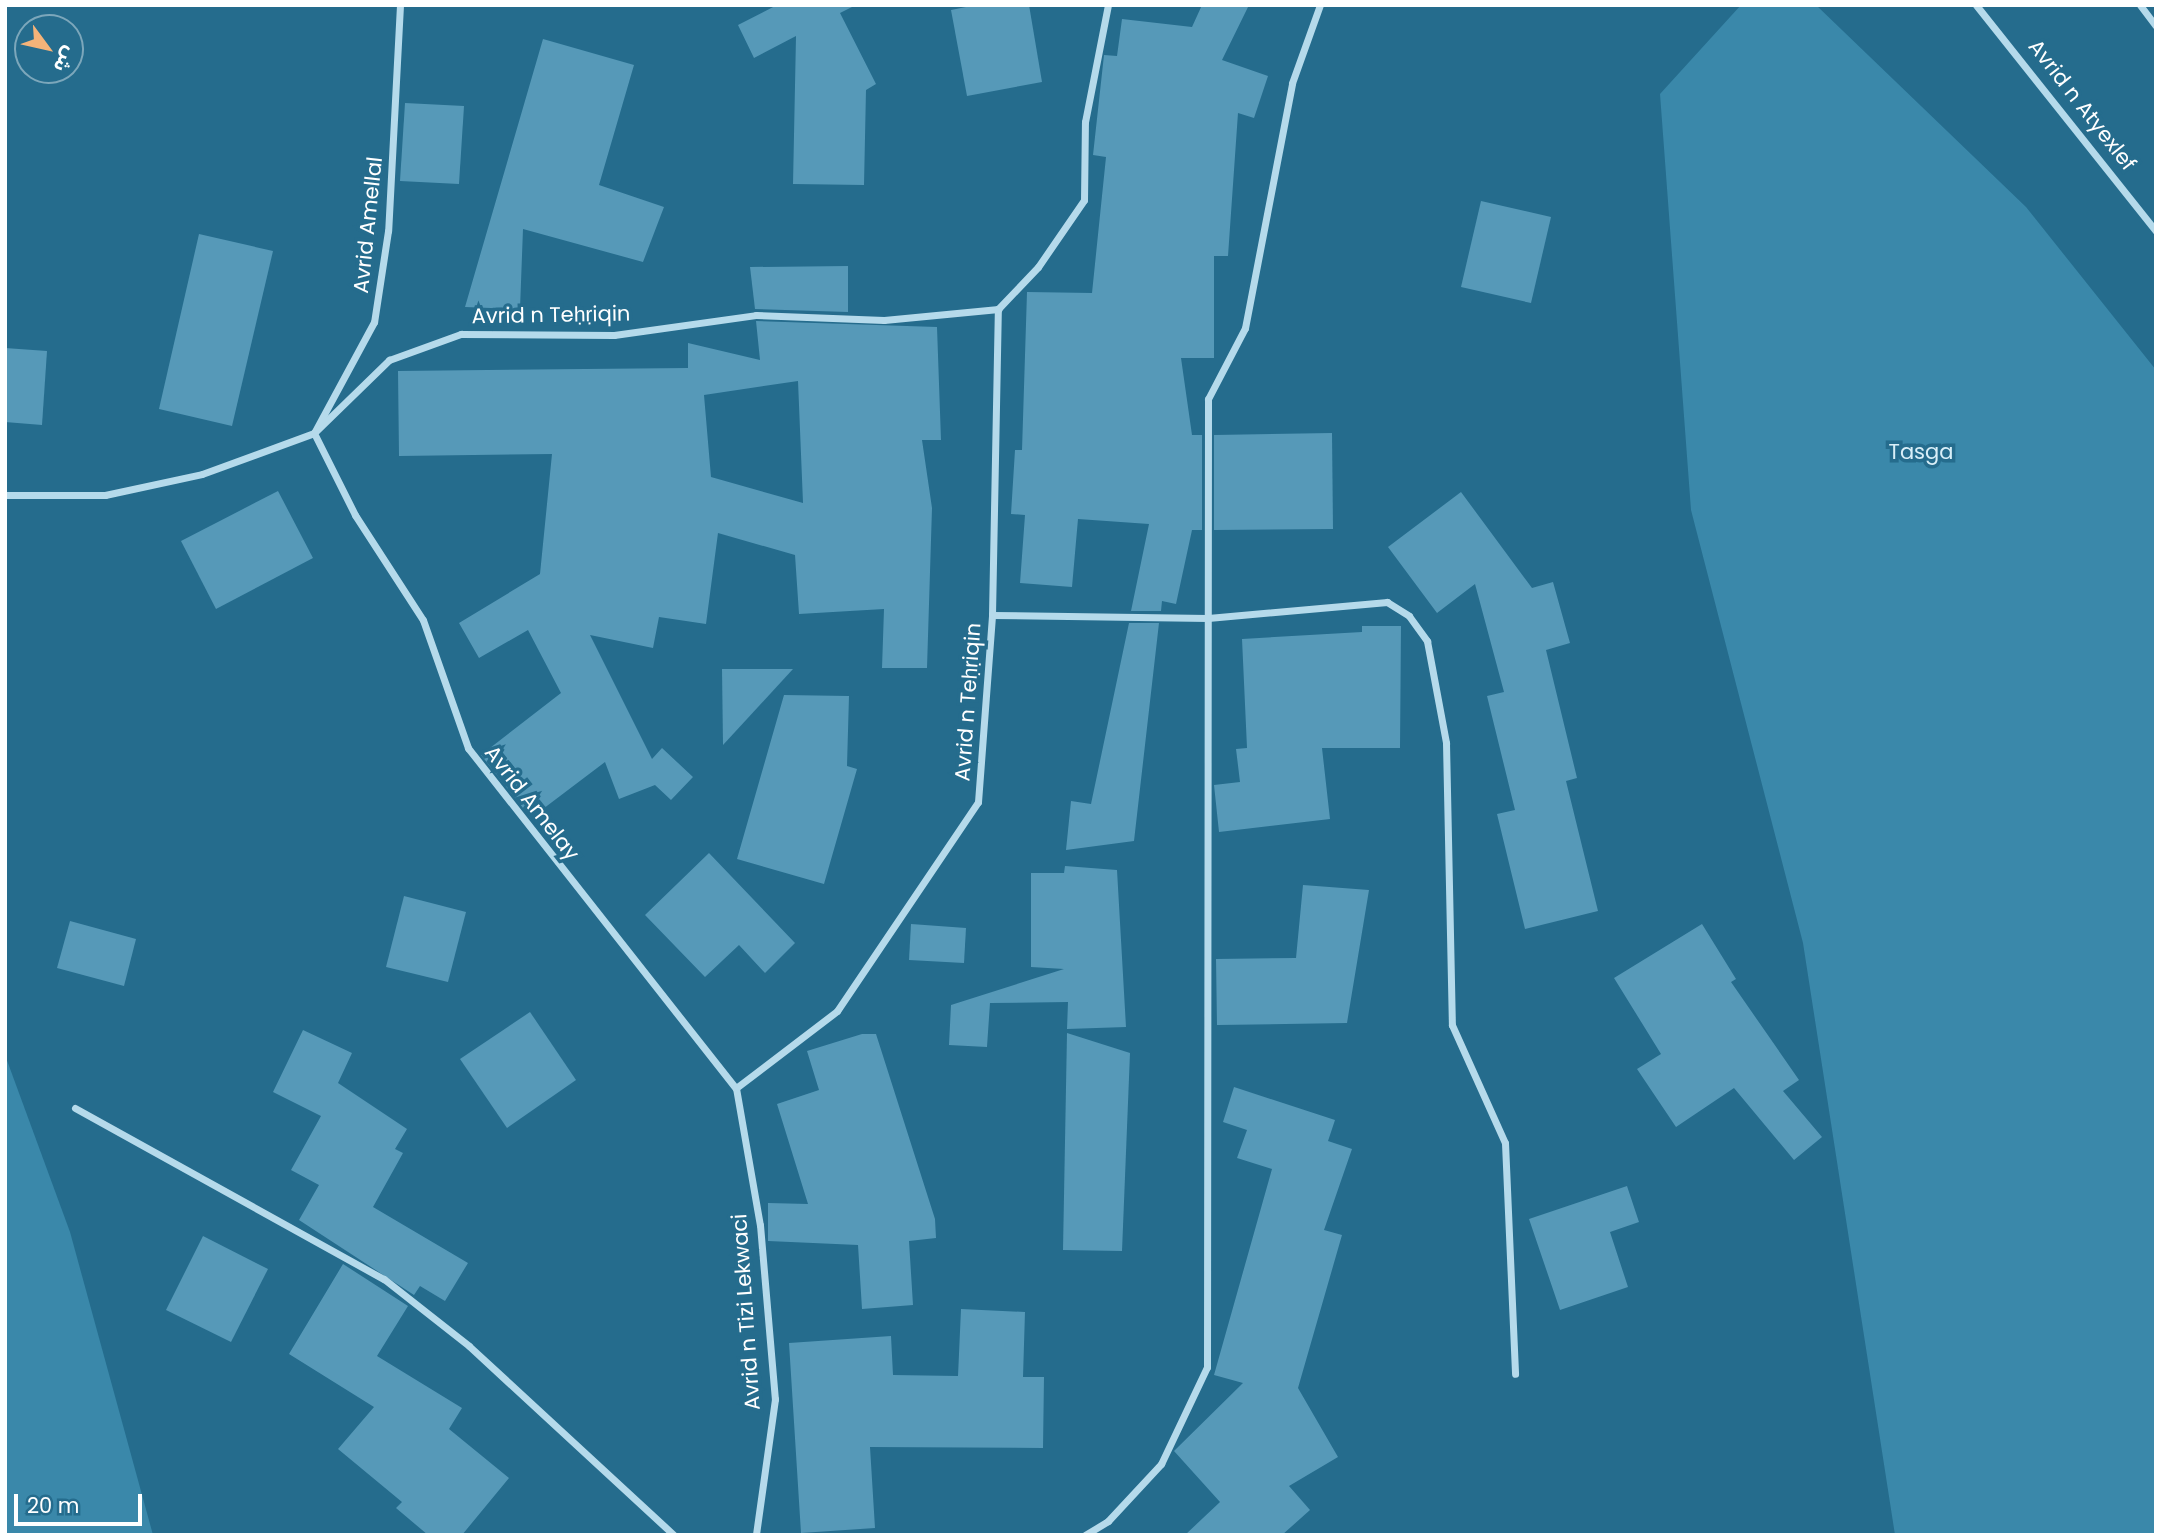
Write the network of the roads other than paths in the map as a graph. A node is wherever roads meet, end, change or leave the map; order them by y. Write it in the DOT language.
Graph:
graph roads {
  1 [pos="400,5"];
  2 [pos="1108,5"];
  3 [pos="1320,5"];
  4 [pos="1976,5"];
  5 [pos="2140,5"];
  6 [pos="2156,26"];
  7 [pos="2156,230"];
  8 [pos="998,309"];
  9 [pos="314,433"];
  10 [pos="5,495"];
  11 [pos="992,615"];
  12 [pos="1208,618"];
  13 [pos="736,1088"];
  14 [pos="75,1108"];
  15 [pos="1515,1374"];
  16 [pos="674,1535"];
  17 [pos="756,1535"];
  18 [pos="1085,1535"];
  1 -- 9 [label="street, Avrid Amellal"];
  2 -- 8 [label="street"];
  3 -- 12 [label="street"];
  4 -- 7 [label="street, Avrid n Atyexlef"];
  5 -- 6 [label="street"];
  8 -- 9 [label="street, Avrid n Teḥṛiqin"];
  8 -- 11 [label="street, Avrid n Teḥṛiqin"];
  9 -- 10 [label="street, Avrid n Teḥṛiqin"];
  9 -- 13 [label="street, Avrid Amelay"];
  11 -- 12 [label="street"];
  11 -- 13 [label="street, Avrid n Teḥṛiqin"];
  12 -- 15 [label="street"];
  12 -- 18 [label="street"];
  13 -- 17 [label="street, Avrid n Tizi Lekwaci"];
  14 -- 16 [label="street"];
}
